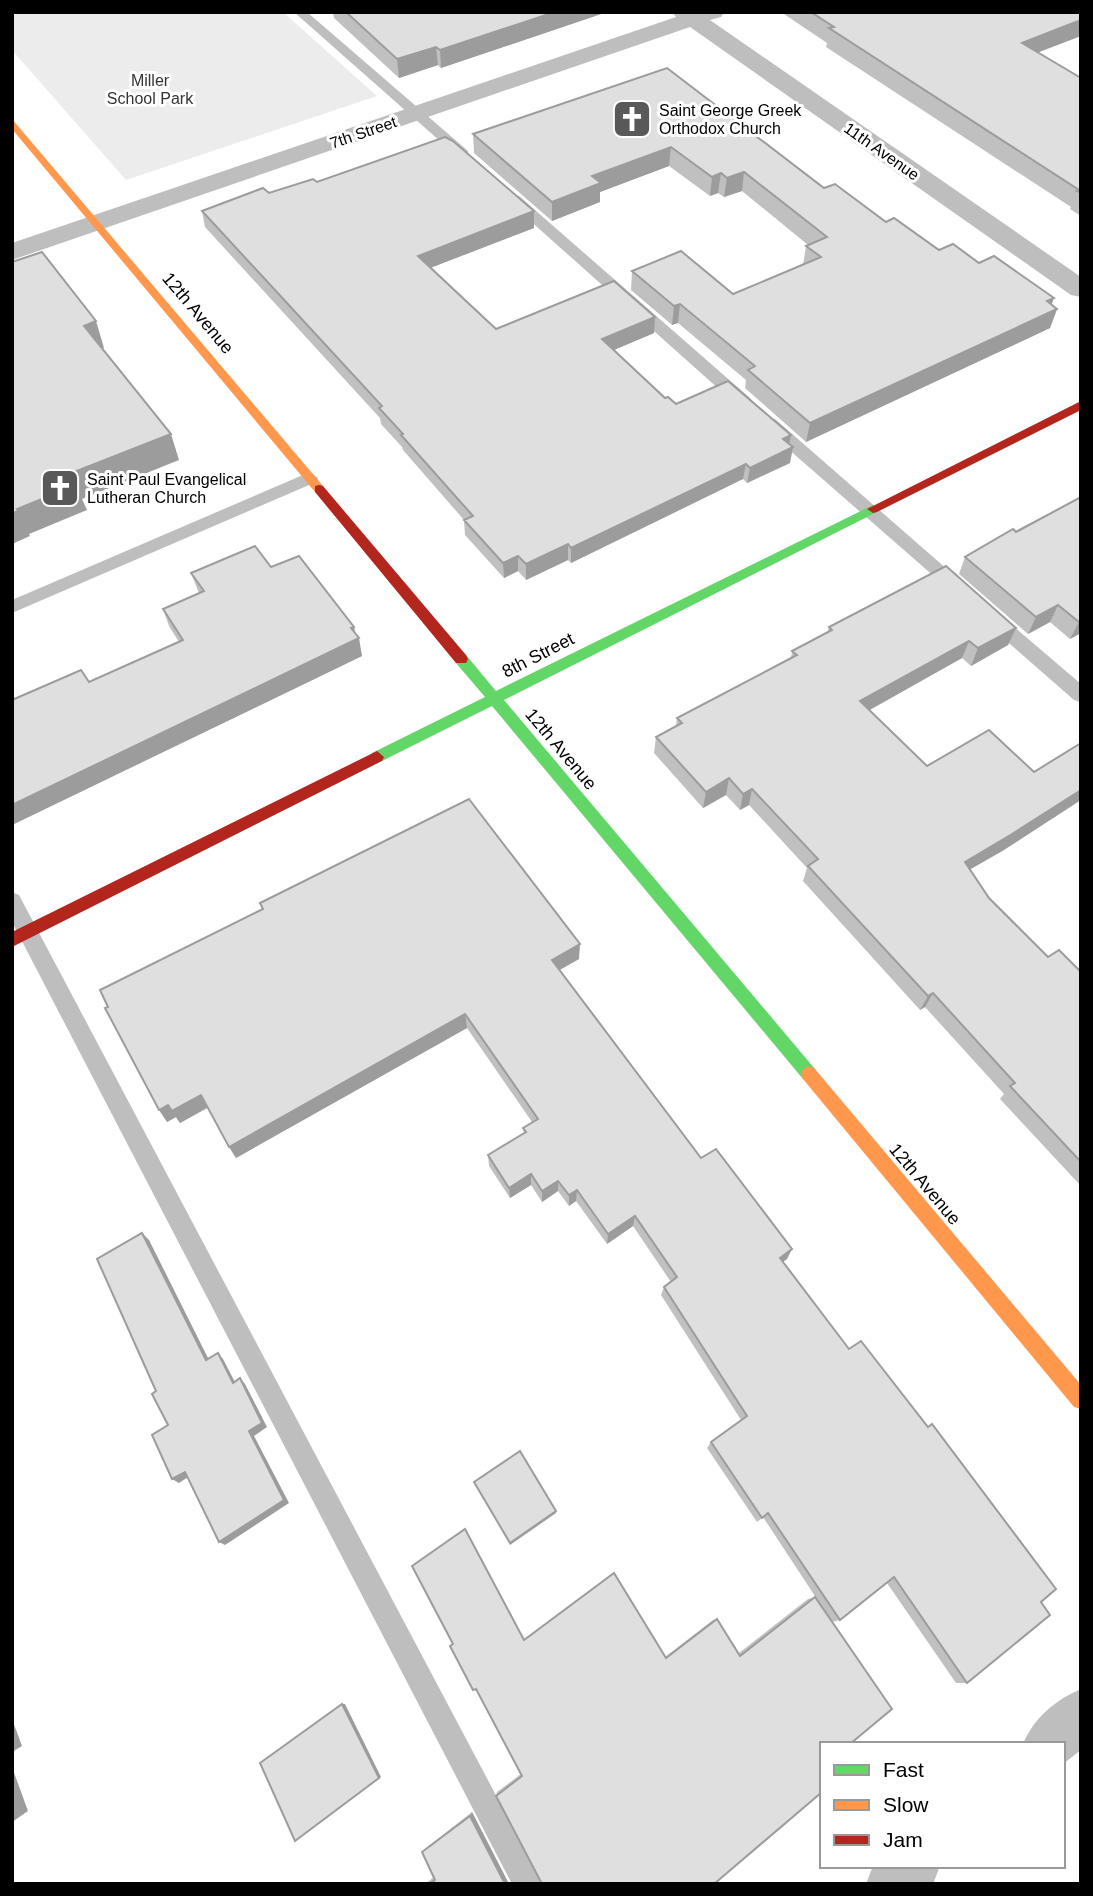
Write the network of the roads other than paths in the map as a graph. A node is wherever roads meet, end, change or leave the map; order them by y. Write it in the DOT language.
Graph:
graph roads {
  1 [pos="300,12"];
  2 [pos="697,15"];
  3 [pos="417,114"];
  4 [pos="12,122"];
  5 [pos="471,162"];
  6 [pos="502,189"];
  7 [pos="98,223"];
  8 [pos="12,252"];
  9 [pos="1081,289"];
  10 [pos="1081,405"];
  11 [pos="310,478"];
  12 [pos="869,510"];
  13 [pos="12,607"];
  14 [pos="1081,695"];
  15 [pos="493,699"];
  16 [pos="12,901"];
  17 [pos="21,936"];
  18 [pos="1081,1400"];
  19 [pos="1081,1715"];
  20 [pos="1051,1742"];
  21 [pos="911,1868"];
  22 [pos="528,1884"];
  23 [pos="893,1884"];
  1 -- 3 [label="lane"];
  2 -- 3 [label="street, 7th Street"];
  2 -- 9 [label="street, 11th Avenue"];
  3 -- 5 [label="lane"];
  3 -- 7 [label="street, 7th Street"];
  4 -- 7 [label="street, 12th Avenue"];
  6 -- 12 [label="lane"];
  7 -- 8 [label="street, 7th Street"];
  7 -- 11 [label="street, 12th Avenue"];
  10 -- 12 [label="street, 8th Street"];
  11 -- 13 [label="lane"];
  11 -- 15 [label="street, 12th Avenue"];
  12 -- 14 [label="lane"];
  12 -- 15 [label="street, 8th Street"];
  15 -- 17 [label="street, 8th Street"];
  15 -- 18 [label="street, 12th Avenue"];
  16 -- 17 [label="lane"];
  17 -- 22 [label="lane"];
  19 -- 20 [label="street"];
  21 -- 23 [label="street"];
}
